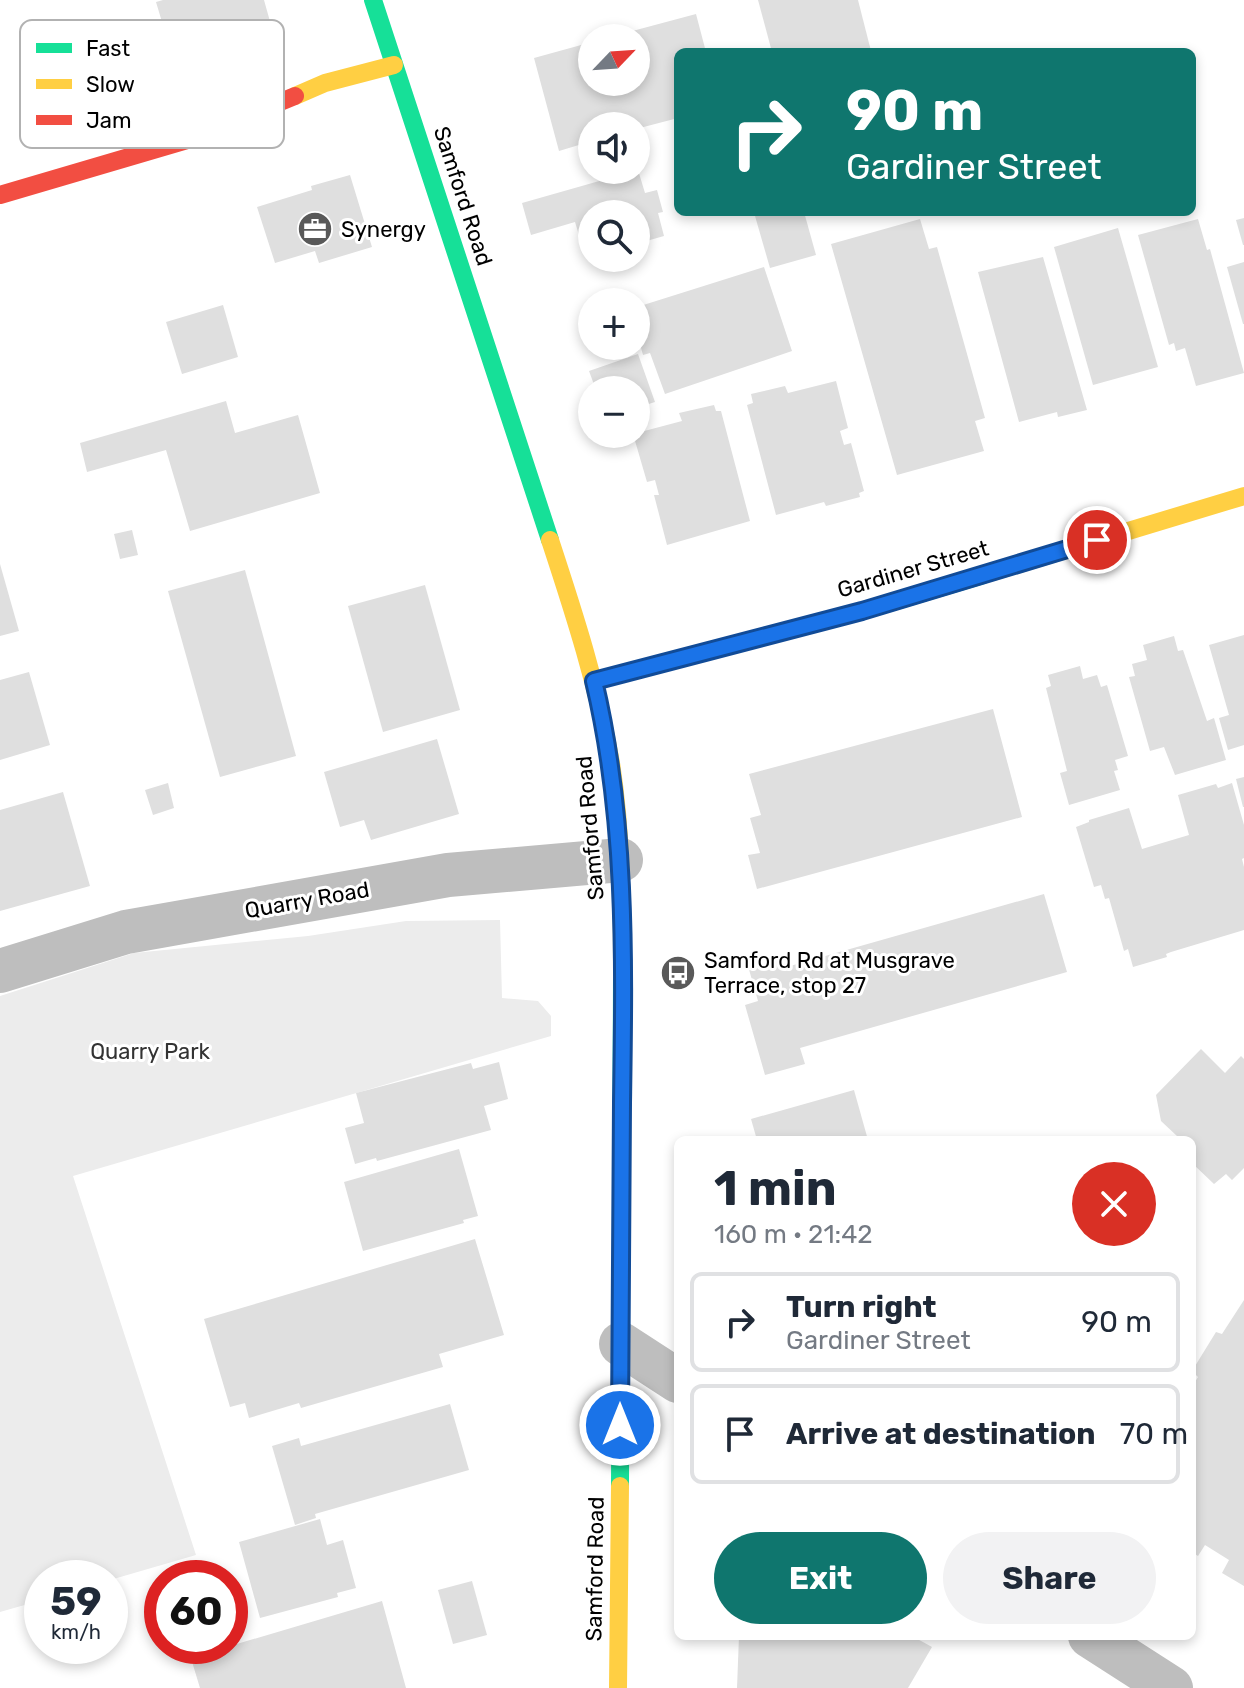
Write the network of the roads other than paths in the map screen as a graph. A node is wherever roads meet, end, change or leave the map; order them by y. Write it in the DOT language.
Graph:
graph roads {
  1 [pos="373,0"];
  2 [pos="394,65"];
  3 [pos="284,101"];
  4 [pos="160,148"];
  5 [pos="0,195"];
  6 [pos="1244,496"];
  7 [pos="594,681"];
  8 [pos="621,860"];
  9 [pos="0,971"];
  10 [pos="621,1344"];
  11 [pos="674,1378"];
  12 [pos="1096,1640"];
  13 [pos="618,1688"];
  14 [pos="1171,1688"];
  1 -- 2 [label="main road, Samford Road"];
  2 -- 3 [label="main road"];
  2 -- 7 [label="main road, Samford Road"];
  4 -- 5 [label="main road"];
  6 -- 7 [label="main road, Gardiner Street"];
  7 -- 8 [label="main road, Samford Road"];
  8 -- 9 [label="street, Quarry Road"];
  8 -- 10 [label="main road, Samford Road"];
  10 -- 11 [label="street"];
  10 -- 13 [label="main road, Samford Road"];
  12 -- 14 [label="street"];
}
